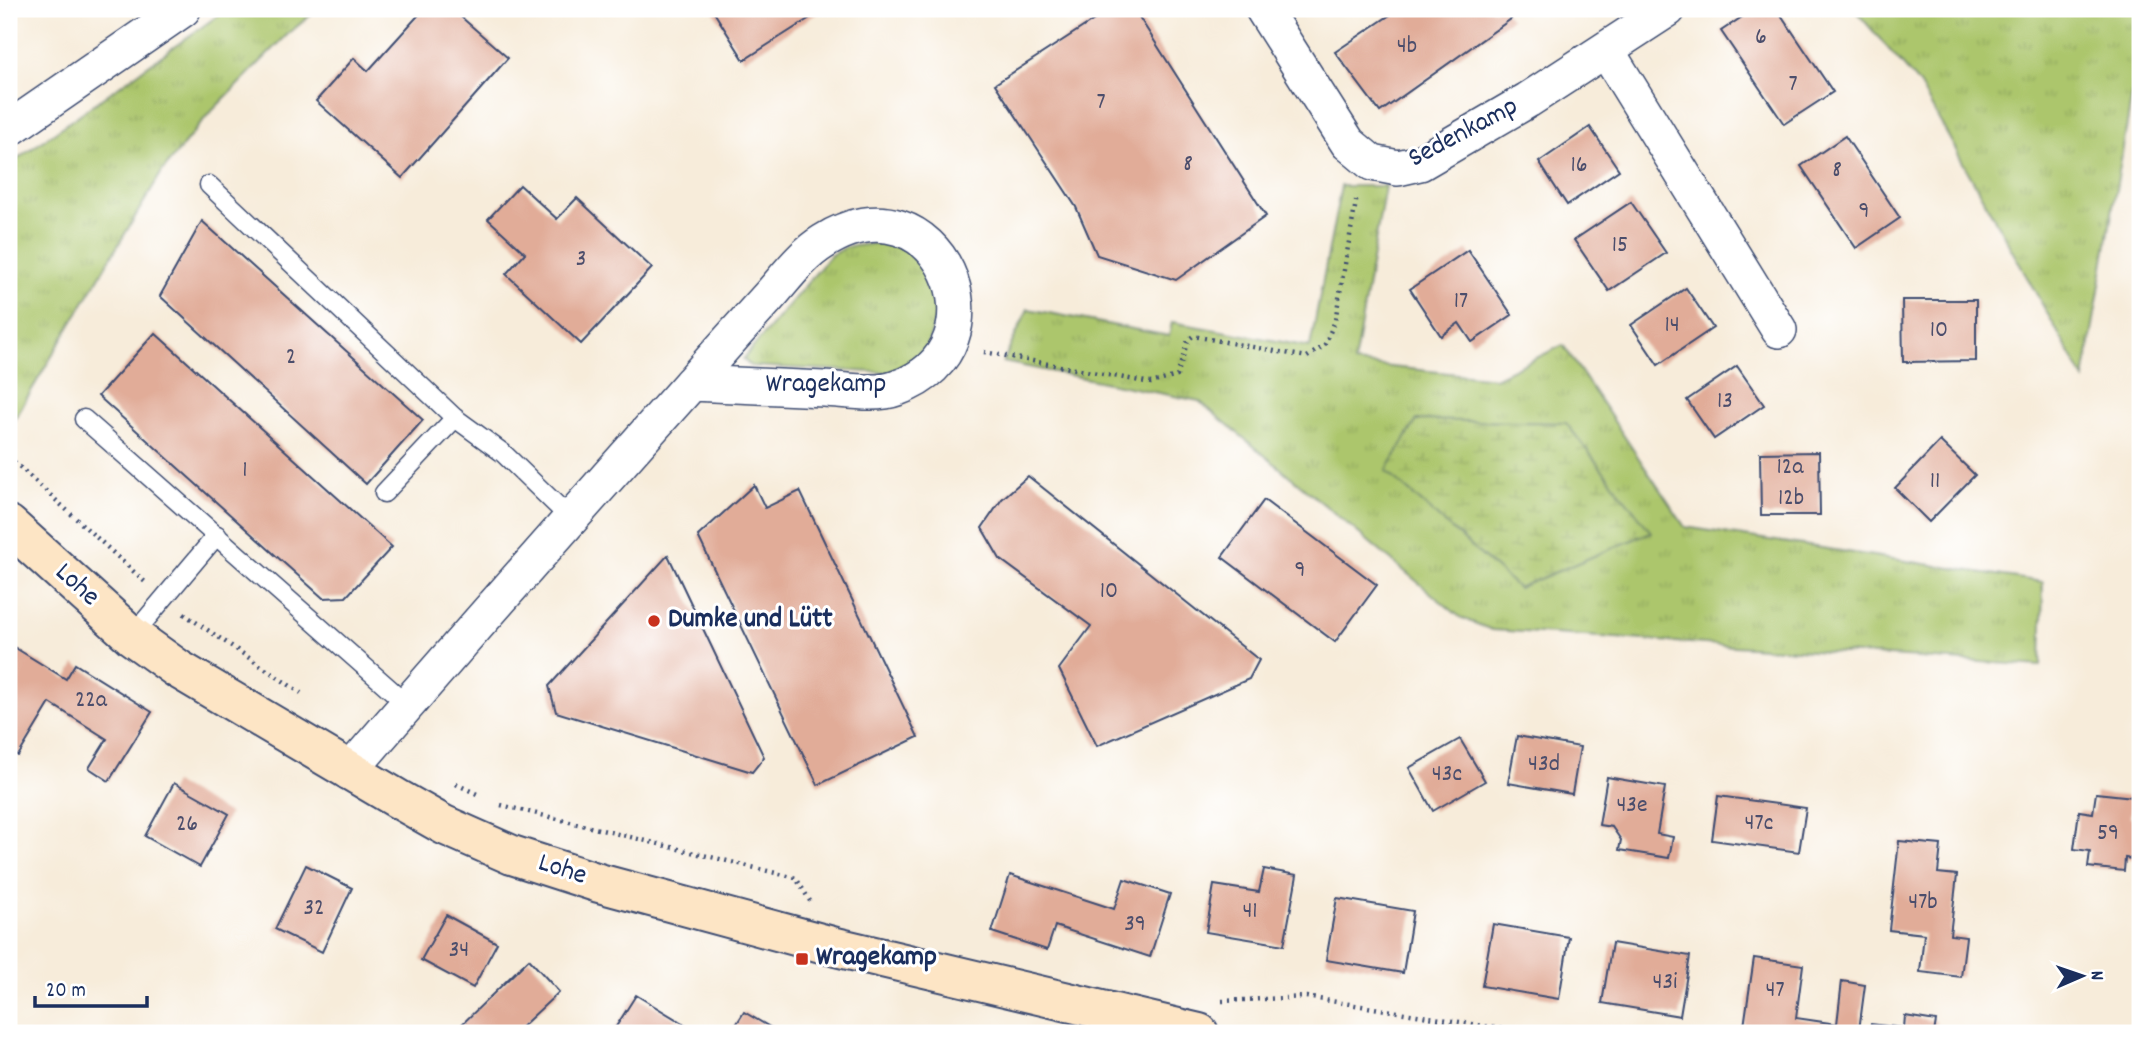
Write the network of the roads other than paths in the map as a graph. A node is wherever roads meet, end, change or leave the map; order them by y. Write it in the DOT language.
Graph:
graph roads {
  1 [pos="183,9"];
  2 [pos="1263,9"];
  3 [pos="1668,9"];
  4 [pos="1606,50"];
  5 [pos="9,129"];
  6 [pos="209,185"];
  7 [pos="1779,330"];
  8 [pos="691,383"];
  9 [pos="455,418"];
  10 [pos="84,419"];
  11 [pos="384,493"];
  12 [pos="570,518"];
  13 [pos="9,525"];
  14 [pos="217,535"];
  15 [pos="132,636"];
  16 [pos="408,705"];
  17 [pos="349,772"];
  18 [pos="1205,1017"];
  1 -- 5 [label="street"];
  2 -- 4 [label="street, Sedenkamp"];
  3 -- 4 [label="street, Sedenkamp"];
  4 -- 7 [label="street"];
  6 -- 9 [label="lane"];
  8 -- 8 [label="street, Wragekamp"];
  8 -- 12 [label="street, Wragekamp"];
  9 -- 11 [label="lane"];
  9 -- 12 [label="lane"];
  10 -- 14 [label="lane"];
  12 -- 16 [label="street, Wragekamp"];
  13 -- 15 [label="main road, Lohe"];
  14 -- 15 [label="lane"];
  14 -- 16 [label="lane"];
  15 -- 17 [label="main road, Lohe"];
  16 -- 17 [label="street, Wragekamp"];
  17 -- 18 [label="main road, Lohe"];
}
